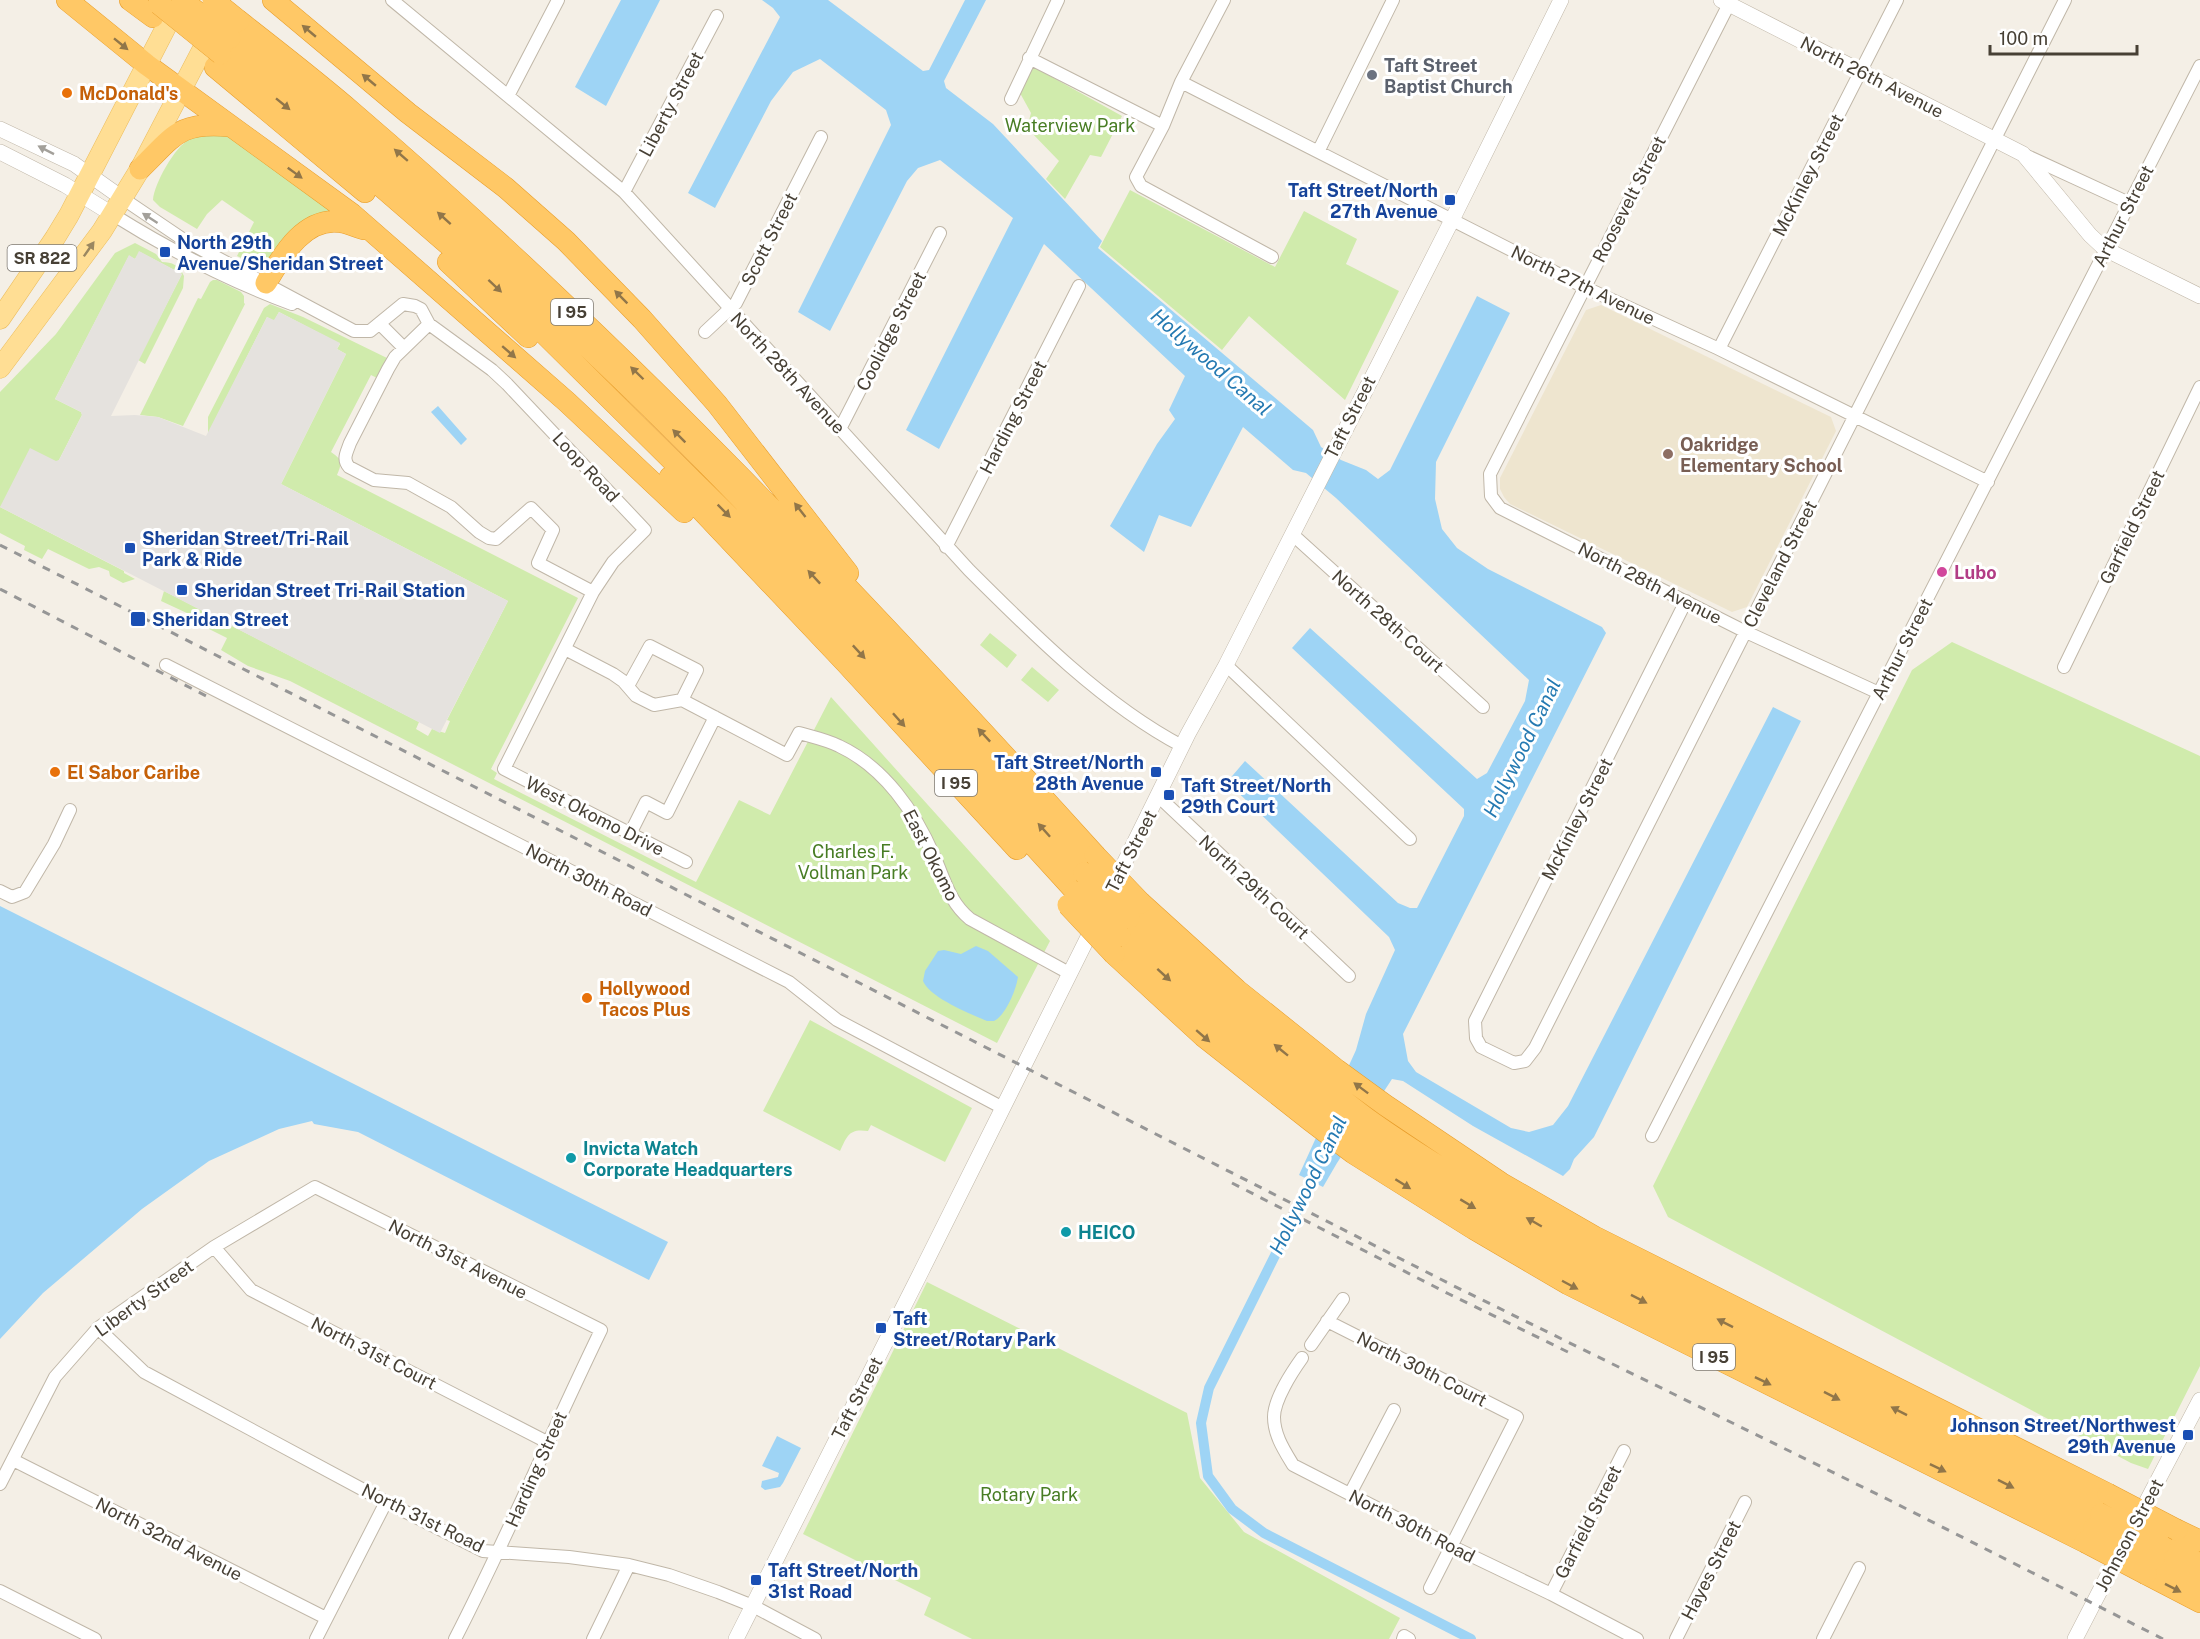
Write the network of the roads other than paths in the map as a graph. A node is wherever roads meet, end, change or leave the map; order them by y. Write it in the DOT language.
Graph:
graph roads {
  1 [pos="67,0"];
  2 [pos="130,0"];
  3 [pos="181,0"];
  4 [pos="213,0"];
  5 [pos="228,0"];
  6 [pos="273,0"];
  7 [pos="392,0"];
  8 [pos="558,0"];
  9 [pos="1058,0"];
  10 [pos="1224,0"];
  11 [pos="1393,0"];
  12 [pos="1561,0"];
  13 [pos="1897,0"];
  14 [pos="2065,0"];
  15 [pos="1726,1"];
  16 [pos="155,7"];
  17 [pos="717,16"];
  18 [pos="227,45"];
  19 [pos="1029,58"];
  20 [pos="147,65"];
  21 [pos="2200,66"];
  22 [pos="1861,71"];
  23 [pos="1181,82"];
  24 [pos="182,89"];
  25 [pos="508,96"];
  26 [pos="1011,99"];
  27 [pos="231,126"];
  28 [pos="1163,126"];
  29 [pos="0,129"];
  30 [pos="821,137"];
  31 [pos="1994,141"];
  32 [pos="1319,150"];
  33 [pos="0,152"];
  34 [pos="2023,154"];
  35 [pos="140,169"];
  36 [pos="90,175"];
  37 [pos="624,192"];
  38 [pos="81,194"];
  39 [pos="2129,203"];
  40 [pos="117,206"];
  41 [pos="1452,220"];
  42 [pos="370,231"];
  43 [pos="940,233"];
  44 [pos="2105,249"];
  45 [pos="1272,257"];
  46 [pos="266,283"];
  47 [pos="1079,286"];
  48 [pos="1584,287"];
  49 [pos="2200,296"];
  50 [pos="311,309"];
  51 [pos="730,310"];
  52 [pos="0,319"];
  53 [pos="383,322"];
  54 [pos="429,324"];
  55 [pos="705,332"];
  56 [pos="407,346"];
  57 [pos="1719,349"];
  58 [pos="0,368"];
  59 [pos="2200,387"];
  60 [pos="1854,416"];
  61 [pos="840,429"];
  62 [pos="1988,482"];
  63 [pos="1491,496"];
  64 [pos="1292,534"];
  65 [pos="946,547"];
  66 [pos="593,592"];
  67 [pos="1686,601"];
  68 [pos="882,626"];
  69 [pos="1746,632"];
  70 [pos="565,649"];
  71 [pos="845,662"];
  72 [pos="166,665"];
  73 [pos="1226,665"];
  74 [pos="2064,667"];
  75 [pos="628,686"];
  76 [pos="1879,693"];
  77 [pos="682,700"];
  78 [pos="1483,707"];
  79 [pos="715,717"];
  80 [pos="1182,746"];
  81 [pos="1159,797"];
  82 [pos="70,810"];
  83 [pos="630,834"];
  84 [pos="1410,839"];
  85 [pos="686,862"];
  86 [pos="1081,881"];
  87 [pos="0,891"];
  88 [pos="1126,928"];
  89 [pos="1069,974"];
  90 [pos="1349,976"];
  91 [pos="1525,1061"];
  92 [pos="1324,1095"];
  93 [pos="1003,1107"];
  94 [pos="1652,1136"];
  95 [pos="1364,1138"];
  96 [pos="315,1187"];
  97 [pos="214,1247"];
  98 [pos="1343,1299"];
  99 [pos="1327,1322"];
  100 [pos="98,1328"];
  101 [pos="601,1330"];
  102 [pos="1311,1345"];
  103 [pos="1302,1358"];
  104 [pos="2200,1400"];
  105 [pos="1394,1410"];
  106 [pos="547,1442"];
  107 [pos="1624,1451"];
  108 [pos="13,1460"];
  109 [pos="0,1484"];
  110 [pos="1350,1494"];
  111 [pos="386,1502"];
  112 [pos="1745,1502"];
  113 [pos="2097,1519"];
  114 [pos="2200,1541"];
  115 [pos="1450,1546"];
  116 [pos="499,1551"];
  117 [pos="2153,1559"];
  118 [pos="2200,1564"];
  119 [pos="629,1565"];
  120 [pos="1859,1568"];
  121 [pos="2200,1582"];
  122 [pos="1430,1588"];
  123 [pos="0,1591"];
  124 [pos="1551,1594"];
  125 [pos="2200,1602"];
  126 [pos="753,1606"];
  127 [pos="326,1618"];
  128 [pos="95,1639"];
  129 [pos="316,1639"];
  130 [pos="455,1639"];
  131 [pos="593,1639"];
  132 [pos="736,1639"];
  133 [pos="814,1639"];
  134 [pos="1637,1639"];
  135 [pos="1676,1639"];
  136 [pos="1823,1639"];
  137 [pos="2075,1639"];
  1 -- 20 [label="highway, one-way"];
  2 -- 16 [label="highway, I 95"];
  3 -- 18 [label="highway, bridge"];
  3 -- 20 [label="main road, SR 822"];
  4 -- 18 [label="highway, I 95, bridge"];
  5 -- 24 [label="main road, SR 822"];
  68 -- 6 [label="highway, one-way"];
  7 -- 25 [label="street, North 28th Avenue"];
  8 -- 25 [label="street"];
  9 -- 19 [label="street"];
  10 -- 23 [label="street"];
  11 -- 32 [label="street"];
  12 -- 41 [label="street, Taft Street"];
  13 -- 22 [label="street, McKinley Street"];
  14 -- 31 [label="street, Cleveland Street"];
  15 -- 22 [label="street, North 26th Avenue"];
  15 -- 48 [label="street, Roosevelt Street"];
  16 -- 18 [label="highway, I 95"];
  17 -- 37 [label="street, Liberty Street"];
  68 -- 18 [label="highway, I 95, one-way"];
  18 -- 71 [label="highway, I 95"];
  18 -- 86 [label="highway"];
  19 -- 26 [label="street"];
  19 -- 28 [label="street"];
  20 -- 24 [label="highway"];
  20 -- 36 [label="main road, SR 822"];
  21 -- 39 [label="street, Arthur Street"];
  22 -- 31 [label="street, North 26th Avenue"];
  22 -- 57 [label="street, McKinley Street"];
  23 -- 28 [label="street"];
  23 -- 32 [label="street, North 27th Avenue"];
  24 -- 27 [label="highway"];
  24 -- 35 [label="main road, SR 822"];
  25 -- 37 [label="street, North 28th Avenue"];
  27 -- 35 [label="highway"];
  27 -- 42 [label="highway, one-way"];
  28 -- 45 [label="street"];
  36 -- 29 [label="street, one-way"];
  30 -- 51 [label="street, Scott Street"];
  31 -- 34 [label="street, North 26th Avenue"];
  31 -- 60 [label="street, Cleveland Street"];
  32 -- 41 [label="street, North 27th Avenue"];
  33 -- 38 [label="street"];
  34 -- 39 [label="street, North 26th Avenue"];
  34 -- 44 [label="street, North 26th Avenue"];
  35 -- 40 [label="main road, SR 822"];
  36 -- 38 [label="main road, SR 822"];
  36 -- 40 [label="street"];
  37 -- 51 [label="street, North 28th Avenue"];
  38 -- 40 [label="street"];
  38 -- 52 [label="main road, SR 822"];
  39 -- 44 [label="street, Arthur Street"];
  46 -- 40 [label="street, one-way"];
  40 -- 50 [label="street"];
  58 -- 40 [label="main road, SR 822, one-way"];
  41 -- 48 [label="street, North 27th Avenue"];
  41 -- 64 [label="street, Taft Street"];
  42 -- 46 [label="highway"];
  42 -- 71 [label="highway, one-way"];
  43 -- 61 [label="street, Coolidge Street"];
  44 -- 49 [label="street, North 26th Avenue"];
  44 -- 62 [label="street, Arthur Street"];
  46 -- 50 [label="street"];
  47 -- 65 [label="street, Harding Street"];
  48 -- 57 [label="street, North 27th Avenue"];
  48 -- 63 [label="street, Roosevelt Street"];
  50 -- 53 [label="street"];
  51 -- 55 [label="street, Scott Street"];
  51 -- 61 [label="street, North 28th Avenue"];
  53 -- 54 [label="street, Loop Road"];
  53 -- 56 [label="street"];
  54 -- 56 [label="street"];
  54 -- 66 [label="street, Loop Road"];
  56 -- 66 [label="street"];
  57 -- 60 [label="street, North 27th Avenue"];
  59 -- 74 [label="street, Garfield Street"];
  60 -- 62 [label="street, North 27th Avenue"];
  60 -- 69 [label="street, Cleveland Street"];
  61 -- 65 [label="street, North 28th Avenue"];
  62 -- 76 [label="street, Arthur Street"];
  63 -- 67 [label="street, North 28th Avenue"];
  64 -- 73 [label="street, Taft Street"];
  64 -- 78 [label="street, North 28th Court"];
  65 -- 80 [label="street, North 28th Avenue"];
  66 -- 70 [label="street"];
  67 -- 69 [label="street, North 28th Avenue"];
  67 -- 91 [label="street, McKinley Street"];
  86 -- 68 [label="highway, I 95, one-way"];
  69 -- 76 [label="street, North 28th Avenue"];
  69 -- 91 [label="street, Cleveland Street"];
  70 -- 75 [label="street"];
  70 -- 83 [label="street, West Okomo Drive"];
  71 -- 86 [label="highway, I 95, one-way"];
  72 -- 93 [label="street, North 30th Road"];
  73 -- 80 [label="street, Taft Street"];
  73 -- 84 [label="street"];
  75 -- 77 [label="street"];
  75 -- 77 [label="street"];
  76 -- 94 [label="street, Arthur Street"];
  77 -- 79 [label="street"];
  79 -- 83 [label="street"];
  79 -- 89 [label="street, East Okomo"];
  80 -- 81 [label="street, Taft Street"];
  81 -- 89 [label="street, Taft Street"];
  81 -- 90 [label="street, North 29th Court"];
  82 -- 87 [label="street"];
  83 -- 85 [label="street, West Okomo Drive"];
  86 -- 88 [label="highway, I 95, bridge"];
  86 -- 88 [label="highway, I 95, bridge"];
  92 -- 88 [label="highway, I 95, one-way"];
  88 -- 92 [label="highway, I 95, one-way"];
  89 -- 93 [label="street, Taft Street"];
  92 -- 95 [label="highway, I 95"];
  92 -- 95 [label="highway"];
  113 -- 92 [label="highway, I 95, one-way"];
  93 -- 126 [label="street, Taft Street"];
  113 -- 95 [label="highway, one-way"];
  95 -- 113 [label="highway, I 95, one-way"];
  96 -- 97 [label="street, Liberty Street"];
  96 -- 101 [label="street, North 31st Avenue"];
  97 -- 100 [label="street, Liberty Street"];
  97 -- 106 [label="street, North 31st Court"];
  98 -- 99 [label="street"];
  99 -- 102 [label="street"];
  99 -- 115 [label="street, North 30th Court"];
  100 -- 108 [label="street, Liberty Street"];
  100 -- 111 [label="street, North 31st Road"];
  101 -- 106 [label="street, Harding Street"];
  103 -- 110 [label="street, North 30th Road"];
  104 -- 137 [label="street, Johnson Street"];
  105 -- 110 [label="street"];
  106 -- 116 [label="street, Harding Street"];
  107 -- 124 [label="street, Garfield Street"];
  108 -- 109 [label="street, Liberty Street"];
  108 -- 127 [label="street, North 32nd Avenue"];
  110 -- 115 [label="street, North 30th Road"];
  111 -- 116 [label="street, North 31st Road"];
  111 -- 127 [label="street"];
  112 -- 135 [label="street, Hayes Street"];
  113 -- 114 [label="highway, I 95, bridge"];
  113 -- 117 [label="highway, I 95, bridge"];
  113 -- 117 [label="highway, bridge"];
  115 -- 122 [label="street"];
  115 -- 124 [label="street, North 30th Road"];
  116 -- 119 [label="street, North 31st Road"];
  116 -- 130 [label="street, Harding Street"];
  117 -- 118 [label="highway"];
  117 -- 121 [label="highway"];
  117 -- 125 [label="highway, I 95, one-way"];
  119 -- 126 [label="street, North 31st Road"];
  119 -- 131 [label="street"];
  120 -- 136 [label="street"];
  123 -- 128 [label="street"];
  124 -- 134 [label="street, North 30th Road"];
  126 -- 132 [label="street, Taft Street"];
  126 -- 133 [label="street, North 31st Road"];
  127 -- 129 [label="street"];
}
